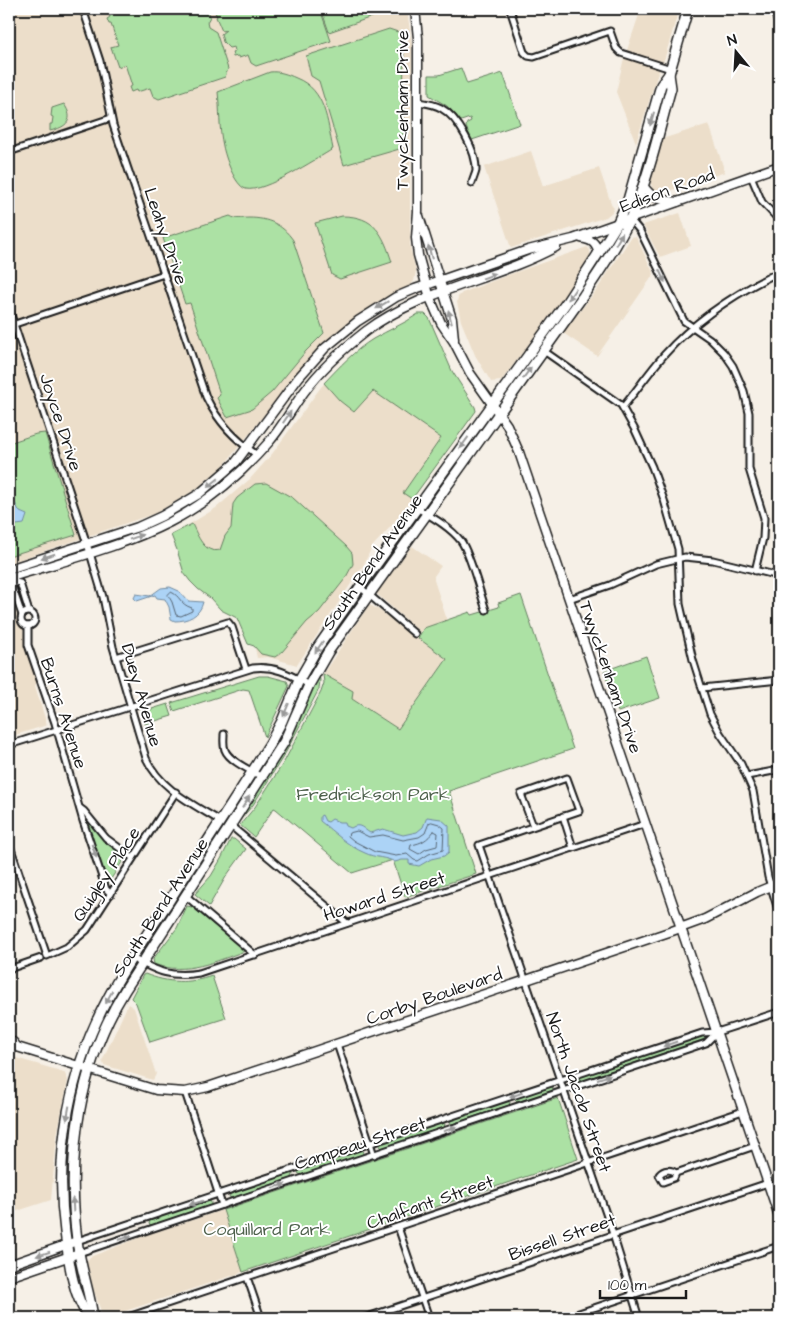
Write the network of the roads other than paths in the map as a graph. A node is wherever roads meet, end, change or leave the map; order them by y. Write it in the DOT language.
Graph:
graph roads {
  1 [pos="83,9"];
  2 [pos="414,9"];
  3 [pos="510,9"];
  4 [pos="688,9"];
  5 [pos="774,9"];
  6 [pos="779,27"];
  7 [pos="670,72"];
  8 [pos="418,102"];
  9 [pos="111,118"];
  10 [pos="9,152"];
  11 [pos="779,166"];
  12 [pos="751,176"];
  13 [pos="472,182"];
  14 [pos="643,185"];
  15 [pos="679,202"];
  16 [pos="418,211"];
  17 [pos="630,219"];
  18 [pos="779,220"];
  19 [pos="617,224"];
  20 [pos="579,238"];
  21 [pos="564,242"];
  22 [pos="599,254"];
  23 [pos="779,272"];
  24 [pos="164,274"];
  25 [pos="439,280"];
  26 [pos="426,285"];
  27 [pos="443,292"];
  28 [pos="430,298"];
  29 [pos="9,309"];
  30 [pos="11,325"];
  31 [pos="692,328"];
  32 [pos="454,342"];
  33 [pos="544,351"];
  34 [pos="492,404"];
  35 [pos="622,407"];
  36 [pos="499,413"];
  37 [pos="248,448"];
  38 [pos="257,455"];
  39 [pos="417,508"];
  40 [pos="427,514"];
  41 [pos="87,544"];
  42 [pos="90,552"];
  43 [pos="678,558"];
  44 [pos="9,569"];
  45 [pos="754,571"];
  46 [pos="779,576"];
  47 [pos="13,579"];
  48 [pos="360,587"];
  49 [pos="369,594"];
  50 [pos="569,599"];
  51 [pos="486,610"];
  52 [pos="29,612"];
  53 [pos="22,615"];
  54 [pos="28,626"];
  55 [pos="416,634"];
  56 [pos="116,657"];
  57 [pos="246,670"];
  58 [pos="299,680"];
  59 [pos="779,680"];
  60 [pos="309,685"];
  61 [pos="702,688"];
  62 [pos="132,706"];
  63 [pos="57,730"];
  64 [pos="224,734"];
  65 [pos="9,746"];
  66 [pos="779,770"];
  67 [pos="252,771"];
  68 [pos="747,776"];
  69 [pos="262,777"];
  70 [pos="176,792"];
  71 [pos="79,807"];
  72 [pos="563,816"];
  73 [pos="220,820"];
  74 [pos="645,824"];
  75 [pos="231,826"];
  76 [pos="533,826"];
  77 [pos="9,843"];
  78 [pos="573,848"];
  79 [pos="133,858"];
  80 [pos="490,876"];
  81 [pos="779,883"];
  82 [pos="770,886"];
  83 [pos="111,894"];
  84 [pos="186,896"];
  85 [pos="779,913"];
  86 [pos="347,924"];
  87 [pos="680,928"];
  88 [pos="255,955"];
  89 [pos="44,957"];
  90 [pos="132,958"];
  91 [pos="142,964"];
  92 [pos="9,969"];
  93 [pos="526,980"];
  94 [pos="779,1012"];
  95 [pos="717,1032"];
  96 [pos="9,1041"];
  97 [pos="337,1044"];
  98 [pos="13,1047"];
  99 [pos="79,1066"];
  100 [pos="91,1070"];
  101 [pos="560,1080"];
  102 [pos="563,1090"];
  103 [pos="185,1092"];
  104 [pos="743,1111"];
  105 [pos="370,1144"];
  106 [pos="755,1146"];
  107 [pos="374,1155"];
  108 [pos="588,1162"];
  109 [pos="676,1173"];
  110 [pos="768,1183"];
  111 [pos="219,1195"];
  112 [pos="222,1205"];
  113 [pos="779,1216"];
  114 [pos="398,1227"];
  115 [pos="613,1234"];
  116 [pos="77,1241"];
  117 [pos="66,1245"];
  118 [pos="779,1246"];
  119 [pos="79,1253"];
  120 [pos="68,1257"];
  121 [pos="9,1266"];
  122 [pos="9,1277"];
  123 [pos="247,1277"];
  124 [pos="632,1295"];
  125 [pos="422,1299"];
  126 [pos="91,1318"];
  127 [pos="125,1318"];
  128 [pos="261,1318"];
  129 [pos="364,1318"];
  130 [pos="429,1318"];
  131 [pos="564,1318"];
  132 [pos="640,1318"];
  1 -- 9 [label="street, Leahy Drive"];
  2 -- 8 [label="street, Twyckenham Drive"];
  3 -- 7 [label="street"];
  4 -- 7 [label="main road, South Bend Avenue"];
  5 -- 6 [label="street"];
  7 -- 14 [label="main road, South Bend Avenue"];
  7 -- 19 [label="main road, South Bend Avenue, one-way"];
  8 -- 13 [label="street"];
  8 -- 16 [label="street, Twyckenham Drive"];
  9 -- 10 [label="street"];
  9 -- 24 [label="street, Leahy Drive"];
  11 -- 12 [label="street, Edison Road"];
  12 -- 15 [label="street, Edison Road"];
  12 -- 18 [label="street"];
  14 -- 15 [label="street"];
  14 -- 17 [label="main road, South Bend Avenue"];
  15 -- 17 [label="street, Edison Road"];
  25 -- 16 [label="street, Twyckenham Drive, one-way"];
  16 -- 26 [label="street, Twyckenham Drive"];
  17 -- 19 [label="street, Edison Road"];
  17 -- 31 [label="street, one-way"];
  33 -- 17 [label="main road, South Bend Avenue, one-way"];
  19 -- 20 [label="street, Edison Road"];
  19 -- 22 [label="main road, South Bend Avenue"];
  20 -- 21 [label="street, Edison Road"];
  20 -- 22 [label="street"];
  21 -- 25 [label="street, Edison Road"];
  27 -- 21 [label="street, Edison Road, one-way"];
  22 -- 34 [label="main road, South Bend Avenue, one-way"];
  23 -- 31 [label="street"];
  24 -- 30 [label="street"];
  24 -- 37 [label="street, Leahy Drive"];
  25 -- 26 [label="street, Edison Road"];
  25 -- 27 [label="street, Twyckenham Drive"];
  26 -- 28 [label="street, Twyckenham Drive"];
  26 -- 37 [label="street, Edison Road, one-way"];
  27 -- 28 [label="street, Edison Road"];
  32 -- 27 [label="street, Twyckenham Drive, one-way"];
  28 -- 32 [label="street, Twyckenham Drive"];
  38 -- 28 [label="street, Edison Road, one-way"];
  29 -- 30 [label="street, Joyce Drive"];
  30 -- 41 [label="street, Joyce Drive"];
  31 -- 35 [label="street"];
  31 -- 45 [label="street"];
  32 -- 34 [label="street, Twyckenham Drive"];
  33 -- 35 [label="street"];
  36 -- 33 [label="main road, South Bend Avenue, one-way"];
  34 -- 36 [label="street, Twyckenham Drive"];
  34 -- 39 [label="main road, South Bend Avenue, one-way"];
  35 -- 43 [label="street"];
  36 -- 40 [label="main road, South Bend Avenue"];
  36 -- 50 [label="street, Twyckenham Drive"];
  37 -- 38 [label="street, Leahy Drive"];
  37 -- 41 [label="street, Edison Road, one-way"];
  42 -- 38 [label="street, Edison Road, one-way"];
  39 -- 40 [label="street"];
  39 -- 48 [label="main road, South Bend Avenue"];
  40 -- 49 [label="main road, South Bend Avenue"];
  40 -- 51 [label="street"];
  41 -- 42 [label="street, Duey Avenue"];
  41 -- 44 [label="street, Edison Road, one-way"];
  42 -- 47 [label="street, Edison Road"];
  42 -- 56 [label="street, Duey Avenue"];
  43 -- 45 [label="street"];
  43 -- 50 [label="street"];
  43 -- 61 [label="street"];
  45 -- 46 [label="street"];
  47 -- 52 [label="street"];
  47 -- 53 [label="street"];
  48 -- 49 [label="street"];
  48 -- 58 [label="main road, South Bend Avenue, one-way"];
  49 -- 55 [label="street"];
  49 -- 60 [label="main road, South Bend Avenue"];
  50 -- 74 [label="street, Twyckenham Drive"];
  52 -- 53 [label="street"];
  52 -- 54 [label="street"];
  53 -- 54 [label="street"];
  54 -- 63 [label="street, Burns Avenue"];
  56 -- 57 [label="street"];
  56 -- 62 [label="street, Duey Avenue"];
  57 -- 58 [label="street"];
  57 -- 62 [label="street"];
  58 -- 60 [label="street"];
  58 -- 67 [label="main road, South Bend Avenue, one-way"];
  59 -- 61 [label="street"];
  60 -- 69 [label="main road, South Bend Avenue"];
  61 -- 68 [label="street"];
  62 -- 63 [label="street"];
  62 -- 70 [label="street, Duey Avenue"];
  63 -- 65 [label="street"];
  63 -- 71 [label="street, Burns Avenue"];
  64 -- 67 [label="street"];
  66 -- 68 [label="street"];
  67 -- 69 [label="street"];
  67 -- 73 [label="main road, South Bend Avenue"];
  68 -- 82 [label="street"];
  75 -- 69 [label="main road, South Bend Avenue, one-way"];
  70 -- 73 [label="street, Duey Avenue"];
  70 -- 79 [label="street, Quigley Place"];
  71 -- 79 [label="street, Burns Avenue"];
  71 -- 83 [label="street, Burns Avenue, one-way"];
  72 -- 76 [label="street"];
  72 -- 76 [label="street"];
  72 -- 78 [label="street"];
  73 -- 90 [label="main road, South Bend Avenue"];
  74 -- 78 [label="street, Howard Street"];
  74 -- 87 [label="street, Twyckenham Drive"];
  75 -- 84 [label="main road, South Bend Avenue"];
  75 -- 86 [label="street"];
  76 -- 80 [label="street, North Jacob Street"];
  77 -- 89 [label="street"];
  78 -- 80 [label="street, Howard Street"];
  79 -- 83 [label="street, Quigley Place"];
  80 -- 86 [label="street, Howard Street"];
  80 -- 93 [label="street, North Jacob Street"];
  81 -- 82 [label="street, Corby Boulevard"];
  82 -- 85 [label="street"];
  82 -- 87 [label="street, Corby Boulevard"];
  83 -- 89 [label="street, Quigley Place"];
  84 -- 88 [label="street"];
  84 -- 91 [label="main road, South Bend Avenue"];
  86 -- 88 [label="street, Howard Street"];
  87 -- 93 [label="street, Corby Boulevard"];
  87 -- 95 [label="street, Twyckenham Drive"];
  88 -- 91 [label="street, Howard Street"];
  89 -- 92 [label="street, Quigley Place"];
  90 -- 91 [label="street, Howard Street"];
  90 -- 99 [label="main road, South Bend Avenue, one-way"];
  91 -- 100 [label="main road, South Bend Avenue"];
  93 -- 97 [label="street, Corby Boulevard"];
  93 -- 101 [label="street, North Jacob Street"];
  94 -- 95 [label="street, Campeau Street"];
  95 -- 101 [label="street, Campeau Street, one-way"];
  102 -- 95 [label="street, Campeau Street, one-way"];
  95 -- 104 [label="street, Twyckenham Drive"];
  96 -- 98 [label="street"];
  97 -- 103 [label="street, Corby Boulevard"];
  97 -- 105 [label="street"];
  98 -- 99 [label="street"];
  99 -- 100 [label="street"];
  99 -- 117 [label="main road, South Bend Avenue, one-way"];
  100 -- 103 [label="street, Corby Boulevard"];
  116 -- 100 [label="main road, South Bend Avenue, one-way"];
  101 -- 102 [label="street, North Jacob Street"];
  101 -- 105 [label="street, Campeau Street, one-way"];
  107 -- 102 [label="street, Campeau Street, one-way"];
  102 -- 108 [label="street, North Jacob Street"];
  103 -- 111 [label="street"];
  104 -- 106 [label="street, Twyckenham Drive"];
  104 -- 108 [label="street, Chalfant Street"];
  105 -- 107 [label="street"];
  105 -- 111 [label="street, Campeau Street"];
  106 -- 109 [label="street"];
  106 -- 110 [label="street, Twyckenham Drive"];
  112 -- 107 [label="street, Campeau Street, one-way"];
  108 -- 114 [label="street, Chalfant Street"];
  108 -- 115 [label="street, North Jacob Street"];
  110 -- 113 [label="street, Twyckenham Drive"];
  110 -- 115 [label="street, Bissell Street"];
  111 -- 112 [label="street"];
  111 -- 116 [label="street, Campeau Street, one-way"];
  119 -- 112 [label="street, Campeau Street, one-way"];
  114 -- 123 [label="street, Chalfant Street"];
  114 -- 125 [label="street"];
  115 -- 124 [label="street, North Jacob Street"];
  115 -- 125 [label="street, Bissell Street"];
  116 -- 117 [label="street, Campeau Street"];
  116 -- 119 [label="main road, South Bend Avenue"];
  117 -- 120 [label="main road, South Bend Avenue"];
  117 -- 121 [label="street, Campeau Street, one-way"];
  118 -- 124 [label="street"];
  119 -- 120 [label="street, Campeau Street"];
  119 -- 126 [label="main road, South Bend Avenue"];
  120 -- 122 [label="street, Campeau Street"];
  120 -- 126 [label="main road, South Bend Avenue"];
  123 -- 127 [label="street, Chalfant Street"];
  123 -- 128 [label="street"];
  124 -- 131 [label="street"];
  124 -- 132 [label="street, North Jacob Street"];
  125 -- 129 [label="street, Bissell Street"];
  125 -- 130 [label="street"];
}
